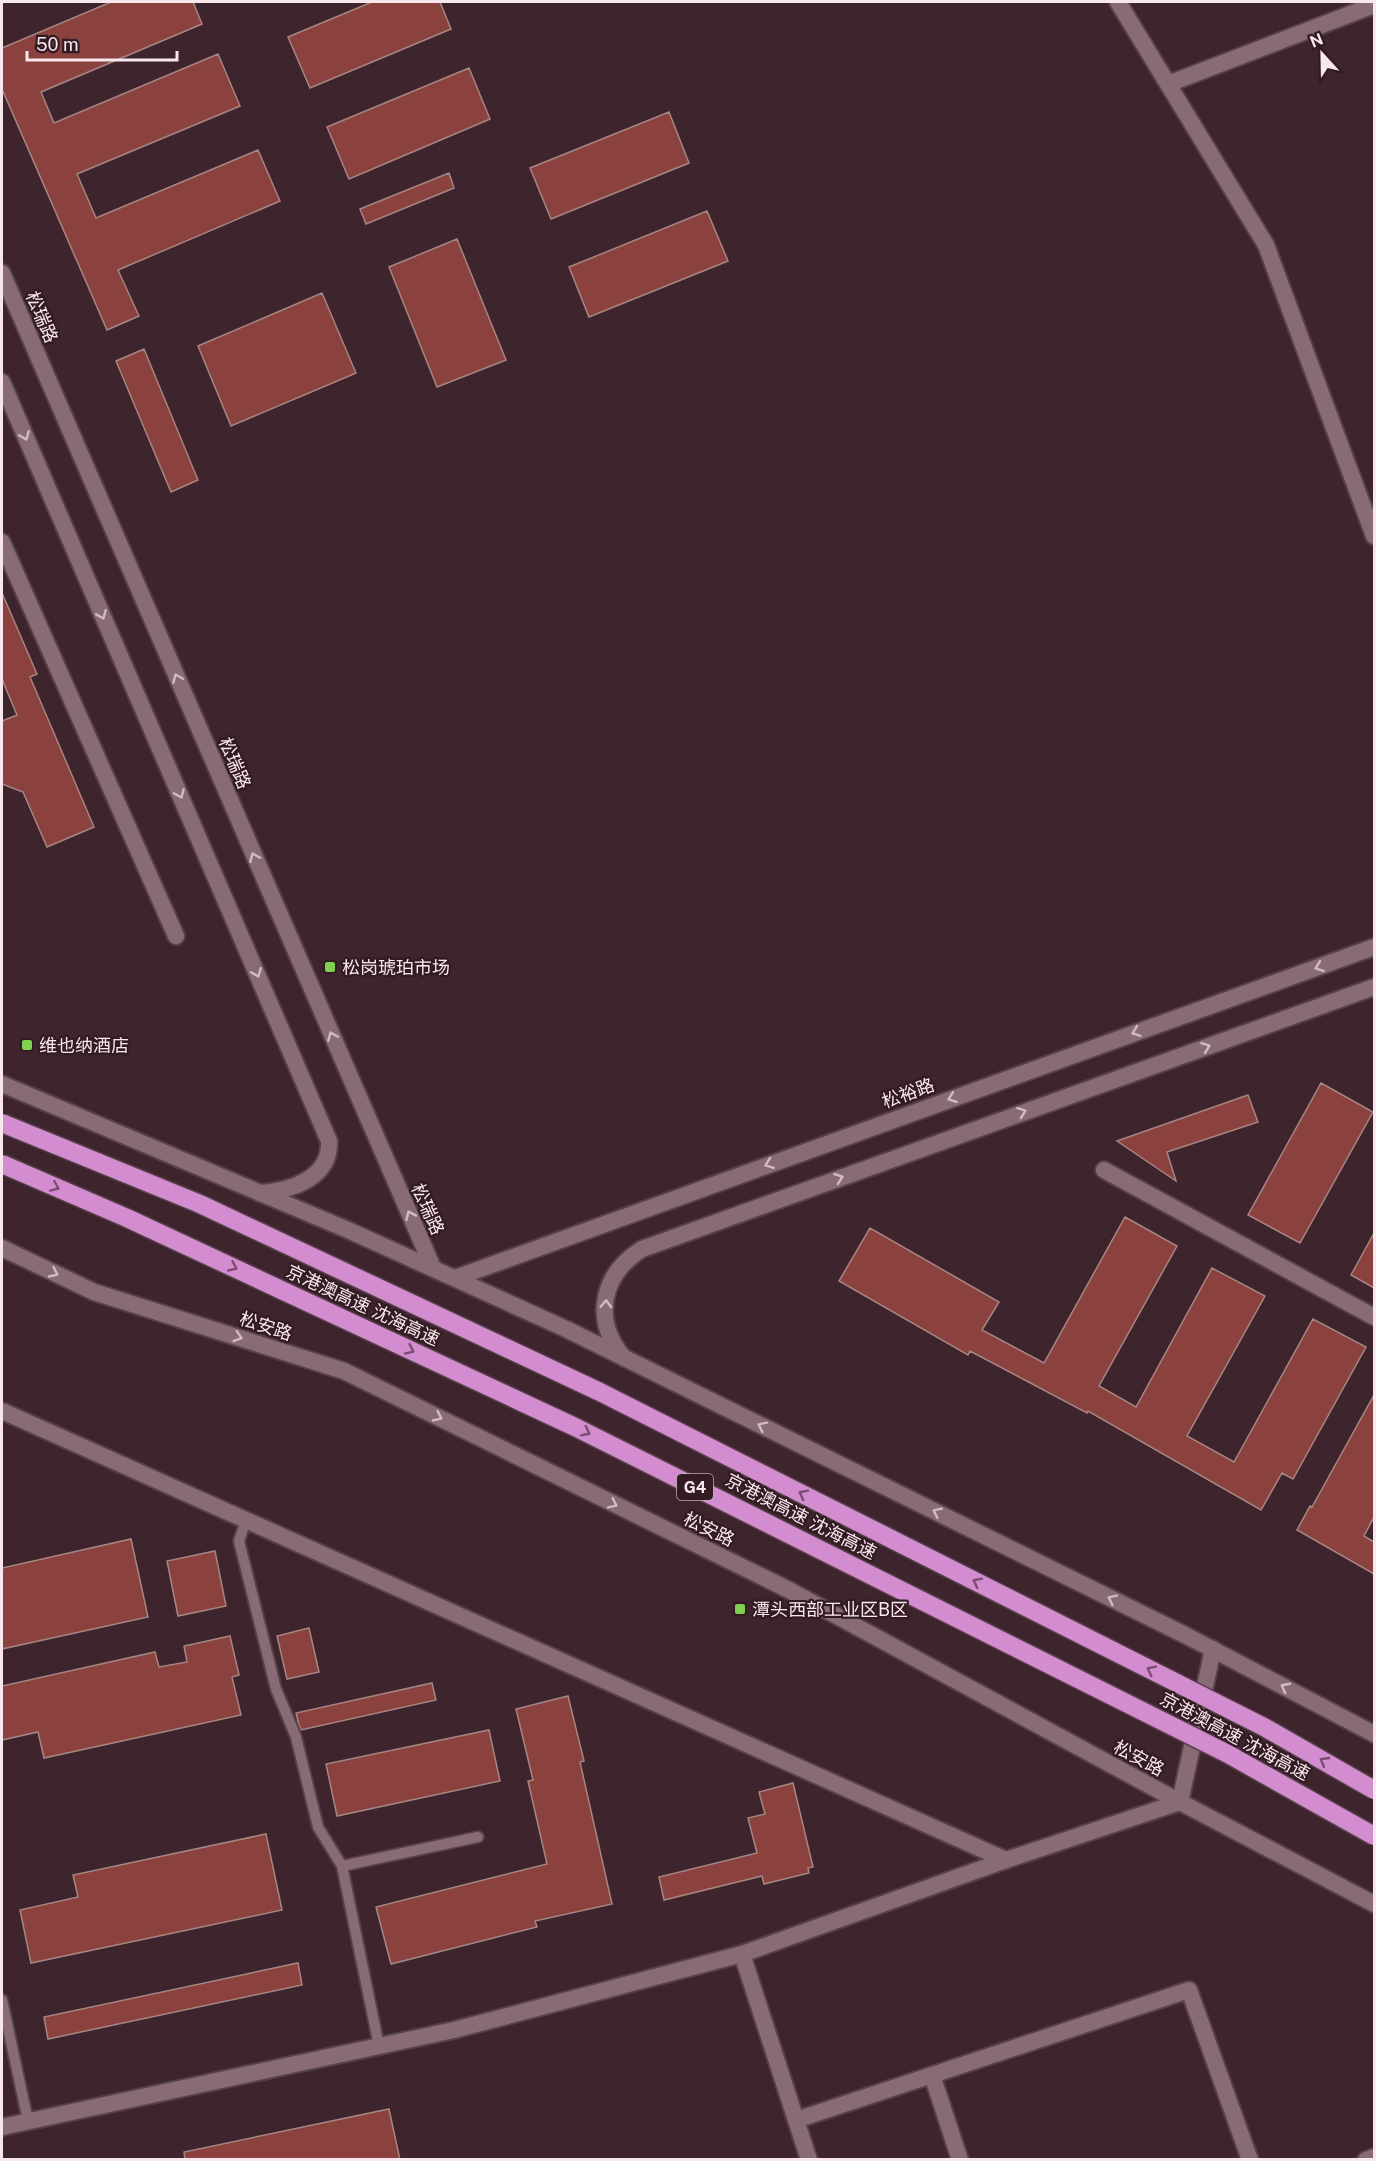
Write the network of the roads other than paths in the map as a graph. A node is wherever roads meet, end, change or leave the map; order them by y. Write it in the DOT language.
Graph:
graph roads {
  1 [pos="1118,2"];
  2 [pos="1374,5"];
  3 [pos="1168,84"];
  4 [pos="2,273"];
  5 [pos="2,382"];
  6 [pos="1374,536"];
  7 [pos="2,542"];
  8 [pos="176,936"];
  9 [pos="1374,947"];
  10 [pos="1374,987"];
  11 [pos="2,1084"];
  12 [pos="2,1122"];
  13 [pos="2,1164"];
  14 [pos="1104,1170"];
  15 [pos="260,1193"];
  16 [pos="2,1248"];
  17 [pos="433,1268"];
  18 [pos="455,1278"];
  19 [pos="1374,1317"];
  20 [pos="624,1358"];
  21 [pos="2,1411"];
  22 [pos="246,1520"];
  23 [pos="1213,1649"];
  24 [pos="1374,1734"];
  25 [pos="1374,1790"];
  26 [pos="1180,1802"];
  27 [pos="1374,1836"];
  28 [pos="478,1837"];
  29 [pos="1006,1860"];
  30 [pos="342,1866"];
  31 [pos="1374,1904"];
  32 [pos="742,1954"];
  33 [pos="2,2000"];
  34 [pos="379,2046"];
  35 [pos="932,2075"];
  36 [pos="796,2120"];
  37 [pos="28,2121"];
  38 [pos="2,2127"];
  39 [pos="1374,2157"];
  40 [pos="809,2160"];
  41 [pos="960,2160"];
  42 [pos="1250,2160"];
  43 [pos="1366,2160"];
  1 -- 3 [label="street"];
  2 -- 3 [label="street"];
  3 -- 6 [label="street"];
  17 -- 4 [label="street, 松瑞路, one-way"];
  5 -- 15 [label="street, one-way"];
  7 -- 8 [label="street"];
  9 -- 18 [label="street, 松裕路, one-way"];
  20 -- 10 [label="street, one-way"];
  11 -- 15 [label="street"];
  25 -- 12 [label="highway, 京港澳高速 沈海高速 / G4, one-way, bridge"];
  13 -- 27 [label="highway, 京港澳高速 沈海高速 / G4, one-way, bridge"];
  14 -- 19 [label="street"];
  15 -- 17 [label="street"];
  16 -- 26 [label="street, 松安路, one-way"];
  17 -- 18 [label="street"];
  18 -- 20 [label="street"];
  23 -- 20 [label="street, one-way"];
  21 -- 22 [label="street"];
  22 -- 29 [label="street"];
  22 -- 30 [label="lane"];
  24 -- 23 [label="street, one-way"];
  23 -- 26 [label="street"];
  26 -- 29 [label="street"];
  26 -- 31 [label="street, 松安路"];
  28 -- 30 [label="lane"];
  29 -- 32 [label="street"];
  30 -- 34 [label="lane"];
  32 -- 34 [label="street"];
  32 -- 36 [label="street"];
  33 -- 37 [label="lane"];
  34 -- 37 [label="street"];
  35 -- 36 [label="street"];
  35 -- 41 [label="street"];
  35 -- 42 [label="street"];
  36 -- 40 [label="street"];
  37 -- 38 [label="street"];
  39 -- 43 [label="street"];
}
